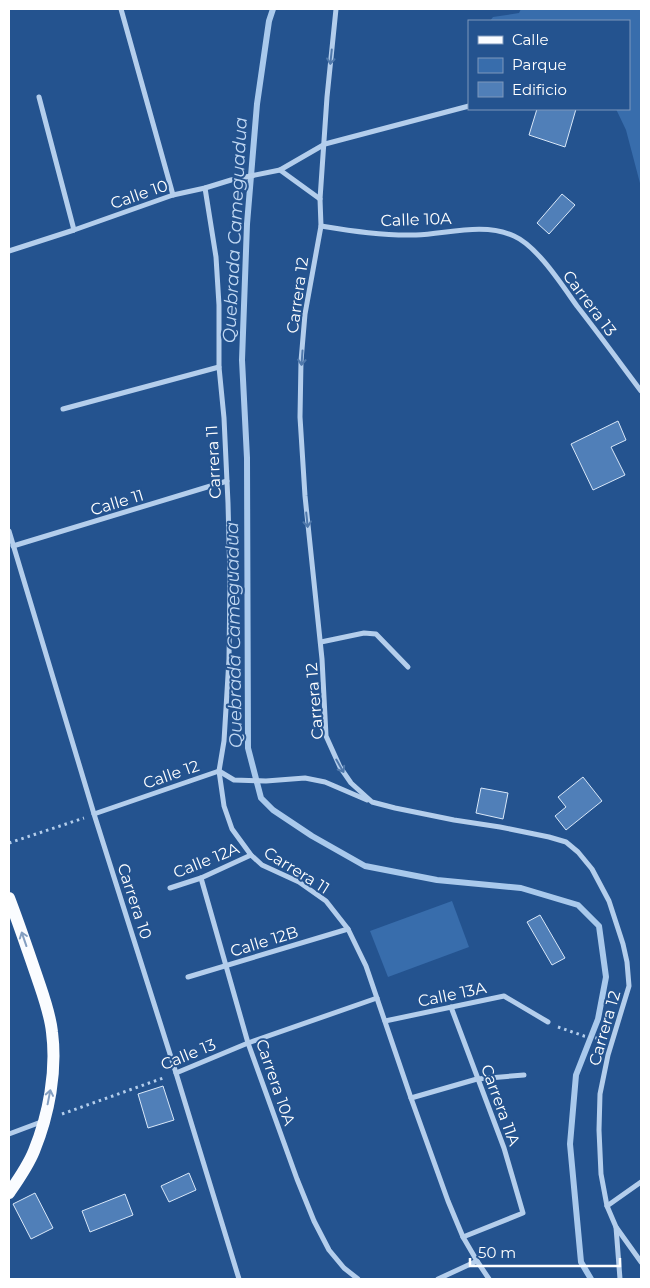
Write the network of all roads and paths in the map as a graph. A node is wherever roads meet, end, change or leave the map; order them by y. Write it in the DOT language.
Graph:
graph roads {
  1 [pos="121,9"];
  2 [pos="336,9"];
  3 [pos="39,97"];
  4 [pos="468,106"];
  5 [pos="325,144"];
  6 [pos="280,170"];
  7 [pos="205,188"];
  8 [pos="173,195"];
  9 [pos="320,199"];
  10 [pos="321,226"];
  11 [pos="74,230"];
  12 [pos="513,236"];
  13 [pos="9,251"];
  14 [pos="219,367"];
  15 [pos="641,392"];
  16 [pos="63,409"];
  17 [pos="227,481"];
  18 [pos="9,531"];
  19 [pos="14,546"];
  20 [pos="321,642"];
  21 [pos="408,668"];
  22 [pos="219,771"];
  23 [pos="372,802"];
  24 [pos="94,814"];
  25 [pos="9,844"];
  26 [pos="251,855"];
  27 [pos="201,878"];
  28 [pos="170,888"];
  29 [pos="9,900"];
  30 [pos="348,929"];
  31 [pos="226,966"];
  32 [pos="188,977"];
  33 [pos="377,998"];
  34 [pos="451,1008"];
  35 [pos="385,1022"];
  36 [pos="548,1022"];
  37 [pos="604,1039"];
  38 [pos="248,1043"];
  39 [pos="176,1073"];
  40 [pos="524,1075"];
  41 [pos="477,1079"];
  42 [pos="411,1098"];
  43 [pos="44,1121"];
  44 [pos="9,1134"];
  45 [pos="641,1182"];
  46 [pos="9,1193"];
  47 [pos="607,1206"];
  48 [pos="616,1227"];
  49 [pos="464,1236"];
  50 [pos="477,1261"];
  51 [pos="641,1262"];
  52 [pos="239,1279"];
  53 [pos="358,1279"];
  54 [pos="438,1279"];
  55 [pos="488,1279"];
  56 [pos="620,1279"];
  1 -- 8 [label="street"];
  2 -- 5 [label="street, Carrera 12, one-way"];
  3 -- 11 [label="street"];
  4 -- 5 [label="street, Calle 10"];
  5 -- 6 [label="street, Calle 10"];
  5 -- 9 [label="street, Carrera 12"];
  6 -- 7 [label="street, Calle 10"];
  6 -- 9 [label="street"];
  7 -- 8 [label="street, Calle 10"];
  7 -- 14 [label="street, Carrera 11"];
  8 -- 11 [label="street, Calle 10"];
  9 -- 10 [label="street, Carrera 12"];
  10 -- 12 [label="street, Calle 10A"];
  10 -- 20 [label="street, Carrera 12, one-way"];
  11 -- 13 [label="street, Calle 10"];
  12 -- 15 [label="street, Carrera 13"];
  14 -- 16 [label="street"];
  14 -- 17 [label="street, Carrera 11"];
  17 -- 19 [label="street, Calle 11"];
  17 -- 22 [label="street, Carrera 11"];
  18 -- 19 [label="street, Carrera 10"];
  19 -- 24 [label="street, Carrera 10"];
  20 -- 21 [label="street"];
  20 -- 23 [label="street, Carrera 12, one-way"];
  22 -- 23 [label="street, Calle 12"];
  22 -- 24 [label="street, Calle 12"];
  22 -- 26 [label="street, Carrera 11"];
  23 -- 47 [label="street, Carrera 12"];
  24 -- 25 [label="path"];
  24 -- 39 [label="street, Carrera 10"];
  26 -- 27 [label="street, Calle 12A"];
  26 -- 30 [label="street, Carrera 11"];
  27 -- 28 [label="street, Calle 12A"];
  27 -- 31 [label="street, Carrera 10A"];
  43 -- 29 [label="main road, one-way"];
  30 -- 31 [label="street, Calle 12B"];
  30 -- 33 [label="street, Carrera 11"];
  31 -- 32 [label="street, Calle 12B"];
  31 -- 38 [label="street, Carrera 10A"];
  33 -- 35 [label="street, Carrera 11"];
  33 -- 38 [label="street, Calle 13"];
  34 -- 35 [label="street, Calle 13A"];
  34 -- 36 [label="street, Calle 13A"];
  34 -- 41 [label="street, Carrera 11A"];
  35 -- 42 [label="street, Carrera 11"];
  36 -- 37 [label="path"];
  38 -- 39 [label="street, Calle 13"];
  38 -- 53 [label="street, Carrera 10A"];
  39 -- 43 [label="path, Calle 13"];
  39 -- 52 [label="street, Carrera 10"];
  40 -- 41 [label="street"];
  41 -- 42 [label="street"];
  41 -- 49 [label="street, Carrera 11A"];
  42 -- 49 [label="street, Carrera 11"];
  43 -- 44 [label="street"];
  43 -- 46 [label="main road"];
  45 -- 47 [label="street"];
  47 -- 48 [label="street, Carrera 12"];
  48 -- 51 [label="street, Carrera 12"];
  48 -- 56 [label="street, Carrera 12"];
  49 -- 50 [label="street, Carrera 11"];
  50 -- 54 [label="street"];
  50 -- 55 [label="street, Carrera 11"];
}
